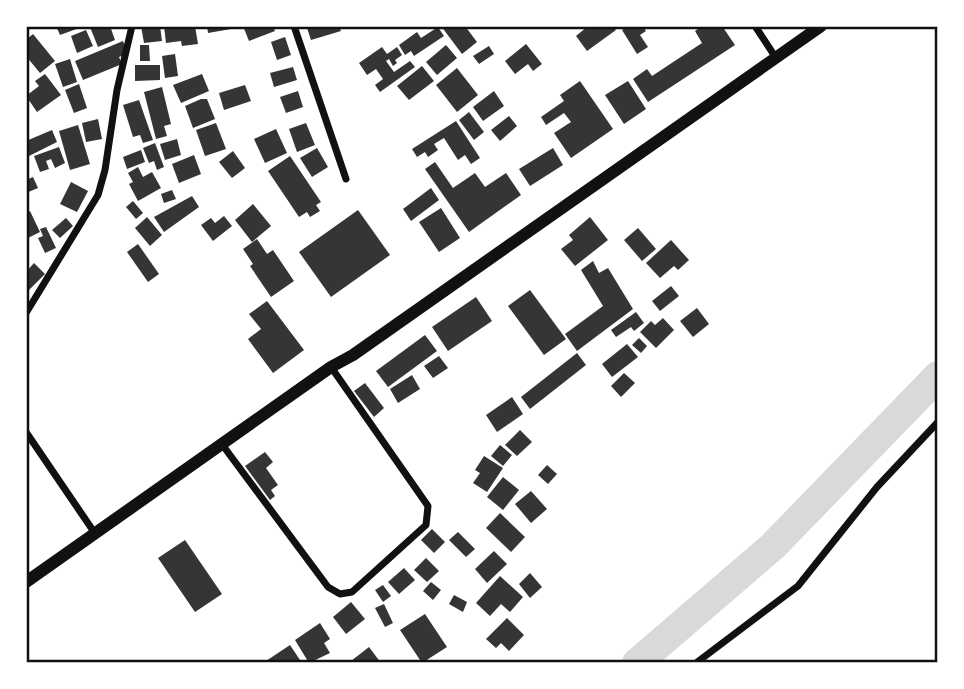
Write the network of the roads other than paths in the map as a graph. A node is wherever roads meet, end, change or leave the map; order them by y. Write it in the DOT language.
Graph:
graph roads {
  1 [pos="132,26"];
  2 [pos="294,26"];
  3 [pos="755,26"];
  4 [pos="821,26"];
  5 [pos="776,58"];
  6 [pos="346,179"];
  7 [pos="26,313"];
  8 [pos="331,367"];
  9 [pos="938,422"];
  10 [pos="26,432"];
  11 [pos="221,443"];
  12 [pos="94,532"];
  13 [pos="28,583"];
  14 [pos="696,663"];
  1 -- 7 [label="street"];
  2 -- 6 [label="street"];
  3 -- 5 [label="street"];
  4 -- 5 [label="main road"];
  5 -- 8 [label="main road"];
  8 -- 11 [label="main road"];
  8 -- 11 [label="street"];
  9 -- 14 [label="street"];
  10 -- 12 [label="street"];
  11 -- 12 [label="main road"];
  12 -- 13 [label="main road"];
}
